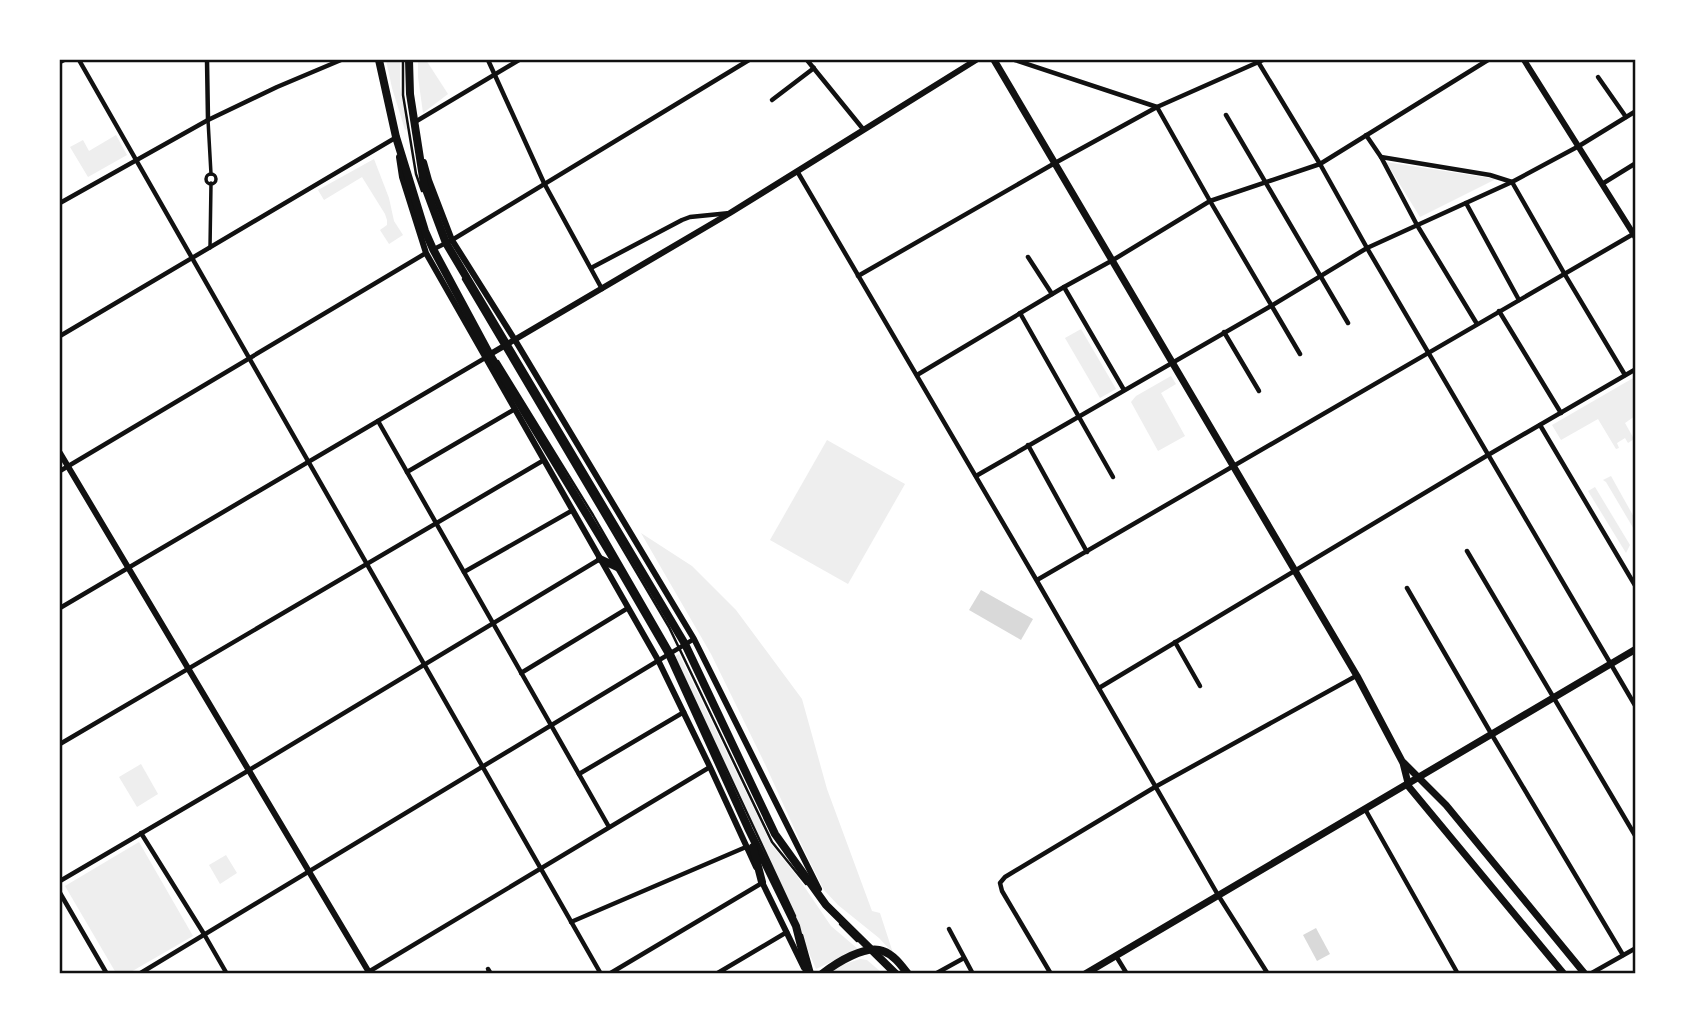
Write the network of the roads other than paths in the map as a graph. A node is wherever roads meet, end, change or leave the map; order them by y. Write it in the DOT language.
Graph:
graph roads {
  1 [pos="64,60"];
  2 [pos="79,60"];
  3 [pos="206,60"];
  4 [pos="341,60"];
  5 [pos="381,60"];
  6 [pos="406,60"];
  7 [pos="488,60"];
  8 [pos="519,60"];
  9 [pos="749,60"];
  10 [pos="807,60"];
  11 [pos="976,60"];
  12 [pos="994,60"];
  13 [pos="1015,60"];
  14 [pos="1260,60"];
  15 [pos="1488,60"];
  16 [pos="1524,60"];
  17 [pos="60,62"];
  18 [pos="814,68"];
  19 [pos="496,74"];
  20 [pos="1598,76"];
  21 [pos="772,100"];
  22 [pos="1157,107"];
  23 [pos="1636,111"];
  24 [pos="1226,115"];
  25 [pos="1626,117"];
  26 [pos="208,120"];
  27 [pos="413,123"];
  28 [pos="863,129"];
  29 [pos="1366,135"];
  30 [pos="396,137"];
  31 [pos="1579,146"];
  32 [pos="1381,157"];
  33 [pos="137,159"];
  34 [pos="1055,163"];
  35 [pos="1320,163"];
  36 [pos="1636,163"];
  37 [pos="797,171"];
  38 [pos="1513,182"];
  39 [pos="544,183"];
  40 [pos="1265,183"];
  41 [pos="1602,184"];
  42 [pos="1210,201"];
  43 [pos="60,203"];
  44 [pos="1466,203"];
  45 [pos="730,212"];
  46 [pos="1417,225"];
  47 [pos="1635,235"];
  48 [pos="447,242"];
  49 [pos="210,248"];
  50 [pos="1367,248"];
  51 [pos="432,250"];
  52 [pos="1028,257"];
  53 [pos="193,258"];
  54 [pos="1113,260"];
  55 [pos="591,268"];
  56 [pos="1564,273"];
  57 [pos="858,276"];
  58 [pos="1320,276"];
  59 [pos="1064,287"];
  60 [pos="602,289"];
  61 [pos="1052,294"];
  62 [pos="1519,300"];
  63 [pos="1271,306"];
  64 [pos="1499,311"];
  65 [pos="1020,313"];
  66 [pos="1348,323"];
  67 [pos="1477,324"];
  68 [pos="1224,332"];
  69 [pos="60,336"];
  70 [pos="515,340"];
  71 [pos="505,346"];
  72 [pos="1428,353"];
  73 [pos="1300,354"];
  74 [pos="489,355"];
  75 [pos="250,358"];
  76 [pos="1172,362"];
  77 [pos="1636,369"];
  78 [pos="916,375"];
  79 [pos="1625,375"];
  80 [pos="1124,390"];
  81 [pos="1259,391"];
  82 [pos="515,409"];
  83 [pos="1561,413"];
  84 [pos="1079,416"];
  85 [pos="378,421"];
  86 [pos="1540,425"];
  87 [pos="1028,445"];
  88 [pos="60,453"];
  89 [pos="1488,455"];
  90 [pos="544,460"];
  91 [pos="309,461"];
  92 [pos="67,466"];
  93 [pos="1234,466"];
  94 [pos="60,471"];
  95 [pos="407,472"];
  96 [pos="976,476"];
  97 [pos="1113,477"];
  98 [pos="573,510"];
  99 [pos="436,523"];
  100 [pos="1467,551"];
  101 [pos="1087,552"];
  102 [pos="600,559"];
  103 [pos="366,563"];
  104 [pos="128,568"];
  105 [pos="620,568"];
  106 [pos="1636,569"];
  107 [pos="1295,570"];
  108 [pos="464,572"];
  109 [pos="1628,574"];
  110 [pos="1037,581"];
  111 [pos="1636,587"];
  112 [pos="1407,588"];
  113 [pos="60,608"];
  114 [pos="628,608"];
  115 [pos="493,623"];
  116 [pos="694,639"];
  117 [pos="1175,642"];
  118 [pos="682,646"];
  119 [pos="1636,649"];
  120 [pos="670,653"];
  121 [pos="658,660"];
  122 [pos="424,664"];
  123 [pos="1611,664"];
  124 [pos="188,668"];
  125 [pos="521,673"];
  126 [pos="1357,676"];
  127 [pos="1200,686"];
  128 [pos="1099,688"];
  129 [pos="1553,699"];
  130 [pos="1636,707"];
  131 [pos="684,712"];
  132 [pos="551,725"];
  133 [pos="1491,734"];
  134 [pos="60,744"];
  135 [pos="1403,763"];
  136 [pos="482,766"];
  137 [pos="710,767"];
  138 [pos="248,770"];
  139 [pos="579,774"];
  140 [pos="1418,776"];
  141 [pos="1408,783"];
  142 [pos="1155,787"];
  143 [pos="1365,809"];
  144 [pos="609,827"];
  145 [pos="749,830"];
  146 [pos="141,833"];
  147 [pos="1636,836"];
  148 [pos="747,847"];
  149 [pos="540,868"];
  150 [pos="309,871"];
  151 [pos="60,881"];
  152 [pos="762,882"];
  153 [pos="60,893"];
  154 [pos="1218,895"];
  155 [pos="826,905"];
  156 [pos="571,922"];
  157 [pos="948,929"];
  158 [pos="786,932"];
  159 [pos="204,934"];
  160 [pos="1636,947"];
  161 [pos="870,951"];
  162 [pos="1116,955"];
  163 [pos="1623,955"];
  164 [pos="964,958"];
  165 [pos="368,973"];
  166 [pos="107,974"];
  167 [pos="139,974"];
  168 [pos="226,974"];
  169 [pos="601,974"];
  170 [pos="609,974"];
  171 [pos="716,974"];
  172 [pos="809,974"];
  173 [pos="822,974"];
  174 [pos="889,974"];
  175 [pos="896,974"];
  176 [pos="908,974"];
  177 [pos="935,974"];
  178 [pos="973,974"];
  179 [pos="1051,974"];
  180 [pos="1085,974"];
  181 [pos="1126,974"];
  182 [pos="1268,974"];
  183 [pos="1458,974"];
  184 [pos="1564,974"];
  185 [pos="1588,974"];
  1 -- 17 [label="street"];
  2 -- 33 [label="street"];
  3 -- 26 [label="street"];
  4 -- 26 [label="street"];
  5 -- 30 [label="main road"];
  5 -- 51 [label="lane"];
  6 -- 27 [label="main road"];
  6 -- 48 [label="lane"];
  7 -- 19 [label="street"];
  8 -- 19 [label="street"];
  9 -- 39 [label="street"];
  10 -- 18 [label="street"];
  11 -- 28 [label="street"];
  12 -- 34 [label="main road"];
  13 -- 22 [label="street"];
  14 -- 22 [label="street"];
  14 -- 35 [label="street"];
  15 -- 29 [label="street"];
  16 -- 31 [label="street"];
  18 -- 21 [label="street"];
  18 -- 28 [label="street"];
  19 -- 27 [label="street"];
  19 -- 39 [label="street"];
  20 -- 25 [label="street"];
  22 -- 34 [label="street"];
  22 -- 42 [label="street"];
  23 -- 25 [label="street"];
  24 -- 40 [label="street"];
  25 -- 31 [label="street"];
  26 -- 33 [label="street"];
  26 -- 49 [label="street"];
  27 -- 48 [label="main road"];
  28 -- 37 [label="street"];
  29 -- 32 [label="street"];
  29 -- 35 [label="street"];
  30 -- 49 [label="street"];
  30 -- 51 [label="main road"];
  31 -- 38 [label="street"];
  31 -- 41 [label="street"];
  32 -- 38 [label="street"];
  32 -- 46 [label="street"];
  33 -- 43 [label="street"];
  33 -- 53 [label="street"];
  34 -- 54 [label="main road"];
  34 -- 57 [label="street"];
  35 -- 40 [label="street"];
  35 -- 50 [label="street"];
  36 -- 41 [label="street"];
  37 -- 45 [label="street"];
  37 -- 57 [label="street"];
  38 -- 44 [label="street"];
  38 -- 56 [label="street"];
  39 -- 48 [label="street"];
  39 -- 55 [label="street"];
  40 -- 42 [label="street"];
  40 -- 58 [label="street"];
  41 -- 47 [label="street"];
  42 -- 54 [label="street"];
  42 -- 63 [label="street"];
  44 -- 46 [label="street"];
  44 -- 62 [label="street"];
  45 -- 55 [label="street"];
  45 -- 60 [label="street"];
  46 -- 50 [label="street"];
  46 -- 67 [label="street"];
  47 -- 56 [label="street"];
  48 -- 51 [label="street"];
  48 -- 70 [label="street"];
  48 -- 71 [label="main road"];
  49 -- 53 [label="street"];
  50 -- 58 [label="street"];
  50 -- 72 [label="street"];
  51 -- 74 [label="main road"];
  51 -- 75 [label="street"];
  52 -- 61 [label="street"];
  53 -- 69 [label="street"];
  53 -- 75 [label="street"];
  54 -- 59 [label="street"];
  54 -- 76 [label="main road"];
  55 -- 60 [label="street"];
  56 -- 62 [label="street"];
  56 -- 79 [label="street"];
  57 -- 78 [label="street"];
  58 -- 63 [label="street"];
  58 -- 66 [label="street"];
  59 -- 61 [label="street"];
  59 -- 80 [label="street"];
  60 -- 70 [label="street"];
  61 -- 65 [label="street"];
  62 -- 64 [label="street"];
  63 -- 68 [label="street"];
  63 -- 73 [label="street"];
  64 -- 67 [label="street"];
  64 -- 83 [label="street"];
  65 -- 78 [label="street"];
  65 -- 84 [label="street"];
  67 -- 72 [label="street"];
  68 -- 76 [label="street"];
  68 -- 81 [label="street"];
  70 -- 71 [label="street"];
  70 -- 116 [label="street"];
  71 -- 74 [label="street"];
  71 -- 118 [label="main road"];
  72 -- 89 [label="street"];
  72 -- 93 [label="street"];
  74 -- 82 [label="street"];
  74 -- 85 [label="street"];
  74 -- 105 [label="main road"];
  74 -- 120 [label="lane"];
  75 -- 91 [label="street"];
  75 -- 92 [label="street"];
  76 -- 80 [label="street"];
  76 -- 93 [label="main road"];
  77 -- 79 [label="street"];
  78 -- 96 [label="street"];
  79 -- 83 [label="street"];
  80 -- 84 [label="street"];
  82 -- 90 [label="street"];
  82 -- 95 [label="street"];
  83 -- 86 [label="street"];
  84 -- 87 [label="street"];
  84 -- 97 [label="street"];
  85 -- 91 [label="street"];
  85 -- 95 [label="street"];
  86 -- 89 [label="street"];
  86 -- 109 [label="street"];
  87 -- 96 [label="street"];
  87 -- 101 [label="street"];
  88 -- 92 [label="street"];
  89 -- 107 [label="street"];
  89 -- 123 [label="street"];
  90 -- 98 [label="street"];
  90 -- 99 [label="street"];
  91 -- 103 [label="street"];
  91 -- 104 [label="street"];
  92 -- 94 [label="street"];
  92 -- 104 [label="street"];
  93 -- 101 [label="street"];
  93 -- 107 [label="main road"];
  95 -- 99 [label="street"];
  96 -- 110 [label="street"];
  98 -- 102 [label="street"];
  98 -- 108 [label="street"];
  99 -- 103 [label="street"];
  99 -- 108 [label="street"];
  100 -- 129 [label="street"];
  101 -- 110 [label="street"];
  102 -- 105 [label="main road"];
  102 -- 114 [label="street"];
  102 -- 115 [label="street"];
  103 -- 122 [label="street"];
  103 -- 124 [label="street"];
  104 -- 113 [label="street"];
  104 -- 124 [label="street"];
  105 -- 120 [label="main road"];
  106 -- 109 [label="street"];
  107 -- 117 [label="street"];
  107 -- 126 [label="main road"];
  108 -- 115 [label="street"];
  109 -- 111 [label="street"];
  110 -- 128 [label="street"];
  112 -- 133 [label="street"];
  114 -- 121 [label="street"];
  114 -- 125 [label="street"];
  115 -- 122 [label="street"];
  115 -- 125 [label="street"];
  116 -- 118 [label="street"];
  116 -- 155 [label="street"];
  117 -- 127 [label="street"];
  117 -- 128 [label="street"];
  118 -- 120 [label="street"];
  118 -- 155 [label="main road"];
  118 -- 161 [label="lane"];
  119 -- 123 [label="main road"];
  120 -- 121 [label="street"];
  120 -- 145 [label="main road"];
  120 -- 172 [label="lane"];
  121 -- 131 [label="street"];
  121 -- 132 [label="street"];
  122 -- 136 [label="street"];
  122 -- 138 [label="street"];
  123 -- 129 [label="main road"];
  123 -- 130 [label="street"];
  124 -- 134 [label="street"];
  124 -- 138 [label="street"];
  125 -- 132 [label="street"];
  126 -- 135 [label="main road"];
  126 -- 142 [label="street"];
  128 -- 142 [label="street"];
  129 -- 133 [label="main road"];
  129 -- 147 [label="street"];
  131 -- 137 [label="street"];
  131 -- 139 [label="street"];
  132 -- 136 [label="street"];
  132 -- 139 [label="street"];
  133 -- 140 [label="main road"];
  133 -- 163 [label="street"];
  135 -- 140 [label="main road"];
  135 -- 141 [label="main road"];
  136 -- 149 [label="street"];
  136 -- 150 [label="street"];
  137 -- 144 [label="street"];
  137 -- 148 [label="street"];
  138 -- 146 [label="street"];
  138 -- 150 [label="street"];
  139 -- 144 [label="street"];
  140 -- 141 [label="main road"];
  140 -- 185 [label="main road"];
  141 -- 143 [label="main road"];
  141 -- 184 [label="main road"];
  142 -- 154 [label="street"];
  142 -- 179 [label="street"];
  143 -- 154 [label="main road"];
  143 -- 183 [label="street"];
  144 -- 149 [label="street"];
  145 -- 152 [label="main road"];
  145 -- 172 [label="main road"];
  146 -- 151 [label="street"];
  146 -- 159 [label="street"];
  148 -- 152 [label="street"];
  148 -- 156 [label="street"];
  149 -- 156 [label="street"];
  149 -- 165 [label="street"];
  150 -- 159 [label="street"];
  150 -- 165 [label="street"];
  152 -- 158 [label="street"];
  152 -- 170 [label="street"];
  153 -- 166 [label="street"];
  154 -- 162 [label="main road"];
  154 -- 182 [label="street"];
  155 -- 161 [label="main road"];
  156 -- 169 [label="street"];
  157 -- 164 [label="street"];
  158 -- 171 [label="street"];
  158 -- 172 [label="street"];
  159 -- 167 [label="street"];
  159 -- 168 [label="street"];
  160 -- 163 [label="street"];
  161 -- 173 [label="main road"];
  161 -- 174 [label="lane"];
  161 -- 175 [label="main road"];
  161 -- 176 [label="main road"];
  162 -- 180 [label="main road"];
  162 -- 181 [label="street"];
  163 -- 185 [label="street"];
  164 -- 177 [label="street"];
  164 -- 178 [label="street"];
}
